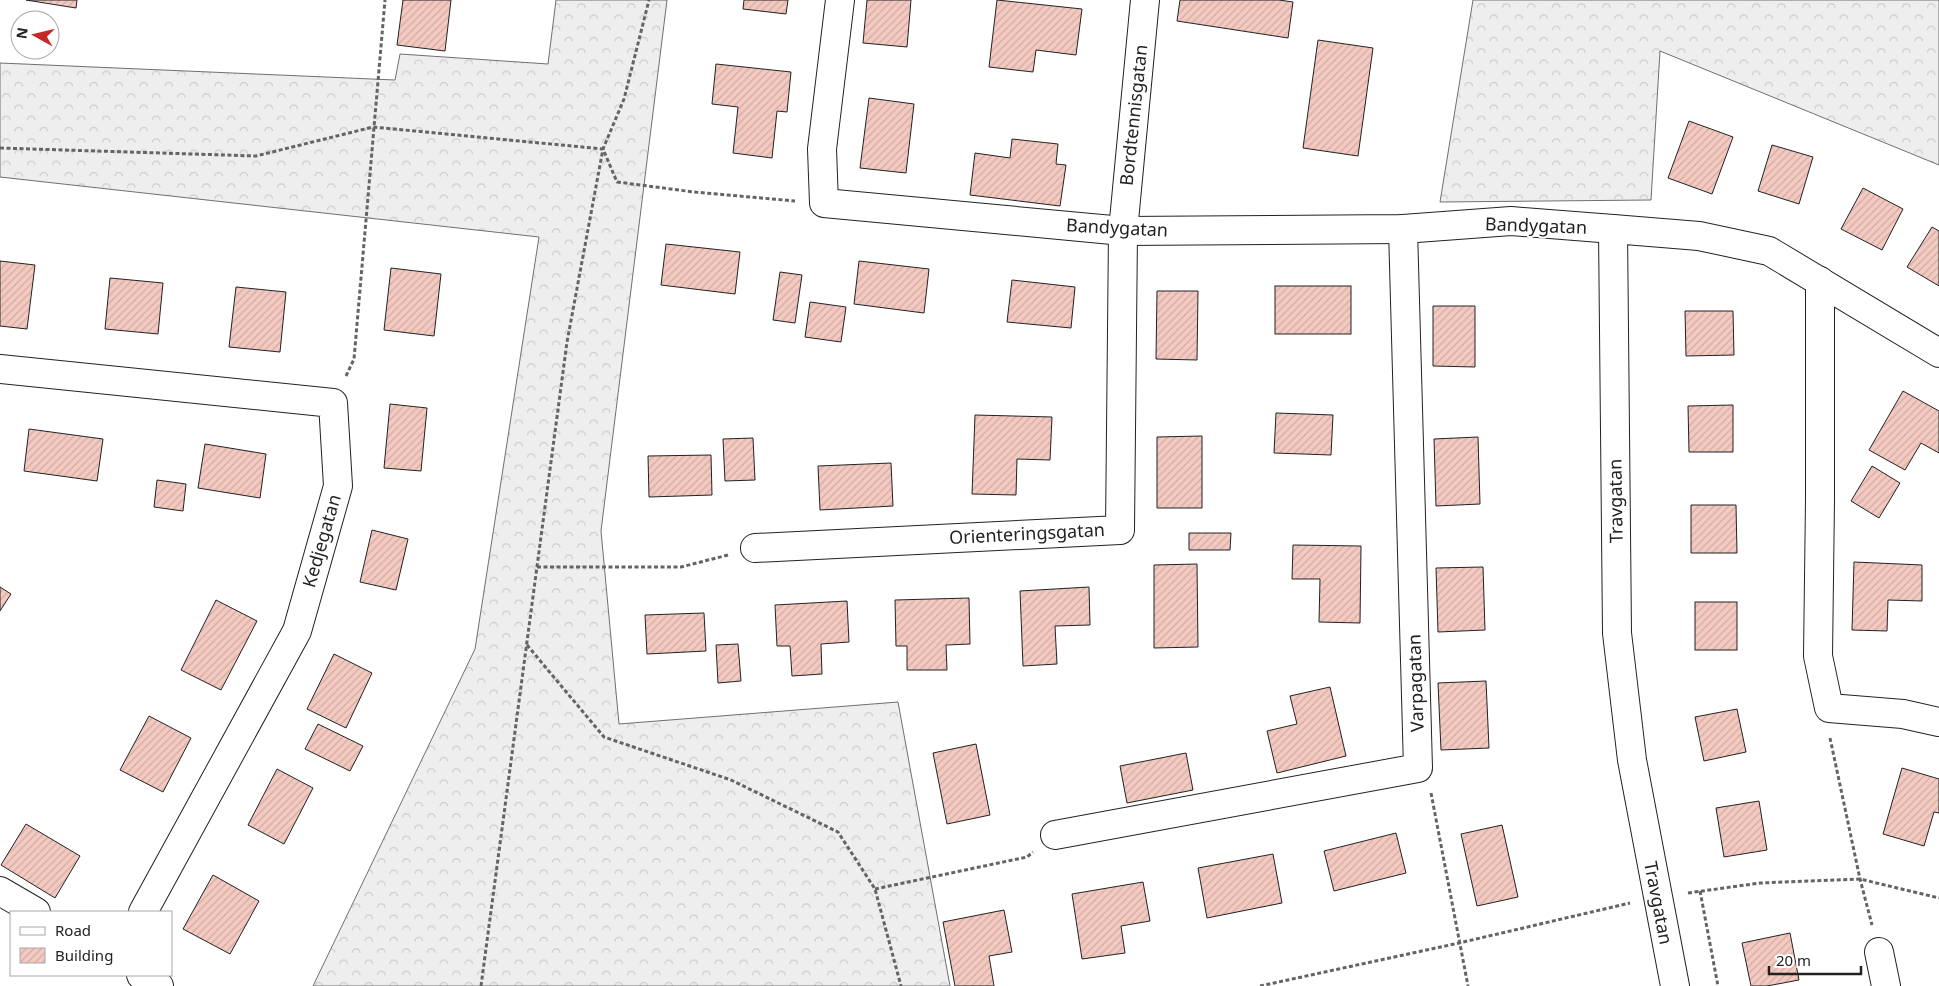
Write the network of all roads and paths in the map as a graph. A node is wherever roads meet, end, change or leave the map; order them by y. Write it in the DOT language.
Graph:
graph roads {
  1 [pos="385,0"];
  2 [pos="649,0"];
  3 [pos="840,0"];
  4 [pos="1145,0"];
  5 [pos="373,127"];
  6 [pos="0,148"];
  7 [pos="603,149"];
  8 [pos="824,203"];
  9 [pos="1403,229"];
  10 [pos="1613,229"];
  11 [pos="1123,231"];
  12 [pos="1820,281"];
  13 [pos="1939,353"];
  14 [pos="0,369"];
  15 [pos="332,403"];
  16 [pos="756,548"];
  17 [pos="537,567"];
  18 [pos="526,644"];
  19 [pos="1829,708"];
  20 [pos="1939,722"];
  21 [pos="1418,768"];
  22 [pos="1055,834"];
  23 [pos="1860,878"];
  24 [pos="875,889"];
  25 [pos="0,891"];
  26 [pos="1700,891"];
  27 [pos="1656,897"];
  28 [pos="1939,898"];
  29 [pos="34,911"];
  30 [pos="144,911"];
  31 [pos="1460,943"];
  32 [pos="1879,952"];
  33 [pos="143,976"];
  34 [pos="159,986"];
  35 [pos="481,986"];
  36 [pos="901,986"];
  37 [pos="1260,986"];
  38 [pos="1468,986"];
  39 [pos="1674,986"];
  40 [pos="1718,986"];
  41 [pos="1886,986"];
  1 -- 5 [label="path"];
  2 -- 7 [label="path"];
  3 -- 8 [label="street"];
  4 -- 11 [label="street, Bordtennisgatan"];
  5 -- 6 [label="path"];
  5 -- 7 [label="path"];
  5 -- 15 [label="path"];
  7 -- 8 [label="path"];
  7 -- 17 [label="path"];
  8 -- 11 [label="street, Bandygatan"];
  9 -- 10 [label="street, Bandygatan"];
  9 -- 11 [label="street, Bandygatan"];
  9 -- 21 [label="street, Varpagatan"];
  10 -- 12 [label="street"];
  10 -- 27 [label="street, Travgatan"];
  11 -- 16 [label="street, Orienteringsgatan"];
  12 -- 13 [label="street"];
  12 -- 19 [label="street"];
  14 -- 15 [label="street"];
  15 -- 30 [label="street, Kedjegatan"];
  16 -- 17 [label="path"];
  17 -- 18 [label="path"];
  18 -- 24 [label="path"];
  18 -- 35 [label="path"];
  19 -- 20 [label="street"];
  19 -- 23 [label="path"];
  21 -- 22 [label="street"];
  21 -- 31 [label="path"];
  22 -- 24 [label="path"];
  23 -- 26 [label="path"];
  23 -- 28 [label="path"];
  23 -- 32 [label="path"];
  24 -- 36 [label="path"];
  25 -- 29 [label="street"];
  26 -- 27 [label="path"];
  26 -- 40 [label="path"];
  27 -- 31 [label="path"];
  27 -- 39 [label="street, Travgatan"];
  31 -- 37 [label="path"];
  31 -- 38 [label="path"];
  32 -- 41 [label="street"];
  33 -- 34 [label="street"];
}
